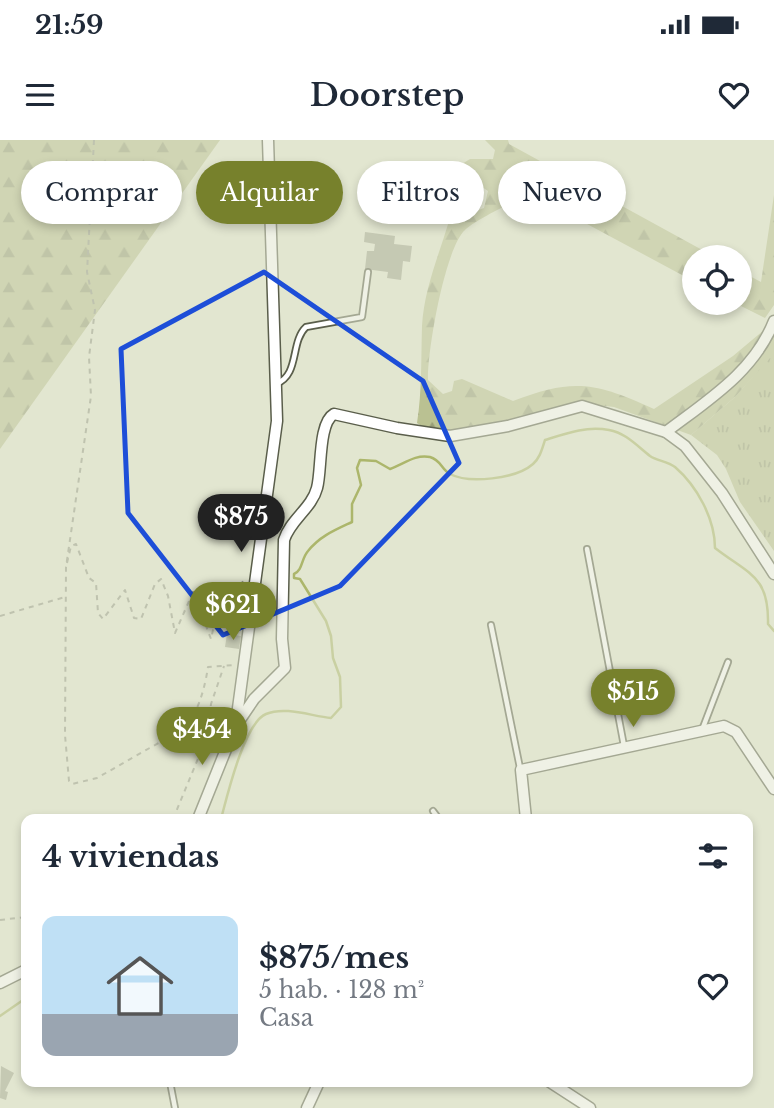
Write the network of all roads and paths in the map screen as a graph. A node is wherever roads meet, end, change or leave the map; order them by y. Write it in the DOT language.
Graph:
graph roads {
  1 [pos="94,140"];
  2 [pos="268,140"];
  3 [pos="368,272"];
  4 [pos="774,321"];
  5 [pos="276,384"];
  6 [pos="666,432"];
  7 [pos="587,549"];
  8 [pos="66,567"];
  9 [pos="254,572"];
  10 [pos="774,574"];
  11 [pos="66,597"];
  12 [pos="0,616"];
  13 [pos="491,625"];
  14 [pos="728,662"];
  15 [pos="242,665"];
  16 [pos="224,666"];
  17 [pos="235,727"];
  18 [pos="702,731"];
  19 [pos="624,746"];
  20 [pos="521,770"];
  21 [pos="774,789"];
  22 [pos="433,811"];
  23 [pos="175,814"];
  24 [pos="200,814"];
  25 [pos="435,814"];
  26 [pos="525,814"];
  27 [pos="21,917"];
  28 [pos="0,920"];
  29 [pos="21,973"];
  30 [pos="0,983"];
  31 [pos="171,1087"];
  32 [pos="317,1087"];
  33 [pos="558,1087"];
  34 [pos="175,1108"];
  35 [pos="307,1108"];
  36 [pos="590,1108"];
  1 -- 8 [label="path"];
  2 -- 5 [label="street"];
  3 -- 5 [label="lane"];
  4 -- 6 [label="street"];
  5 -- 9 [label="street"];
  6 -- 10 [label="street"];
  6 -- 17 [label="street"];
  7 -- 19 [label="lane"];
  8 -- 9 [label="path"];
  8 -- 11 [label="path"];
  9 -- 15 [label="street"];
  11 -- 12 [label="path"];
  11 -- 16 [label="path"];
  13 -- 20 [label="lane"];
  14 -- 18 [label="lane"];
  15 -- 16 [label="path"];
  15 -- 17 [label="street"];
  16 -- 23 [label="path"];
  17 -- 24 [label="street"];
  18 -- 19 [label="street"];
  18 -- 21 [label="street"];
  19 -- 20 [label="street"];
  20 -- 26 [label="street"];
  22 -- 25 [label="lane"];
  27 -- 28 [label="path"];
  29 -- 30 [label="street"];
  31 -- 34 [label="lane"];
  32 -- 35 [label="street"];
  33 -- 36 [label="street"];
}
